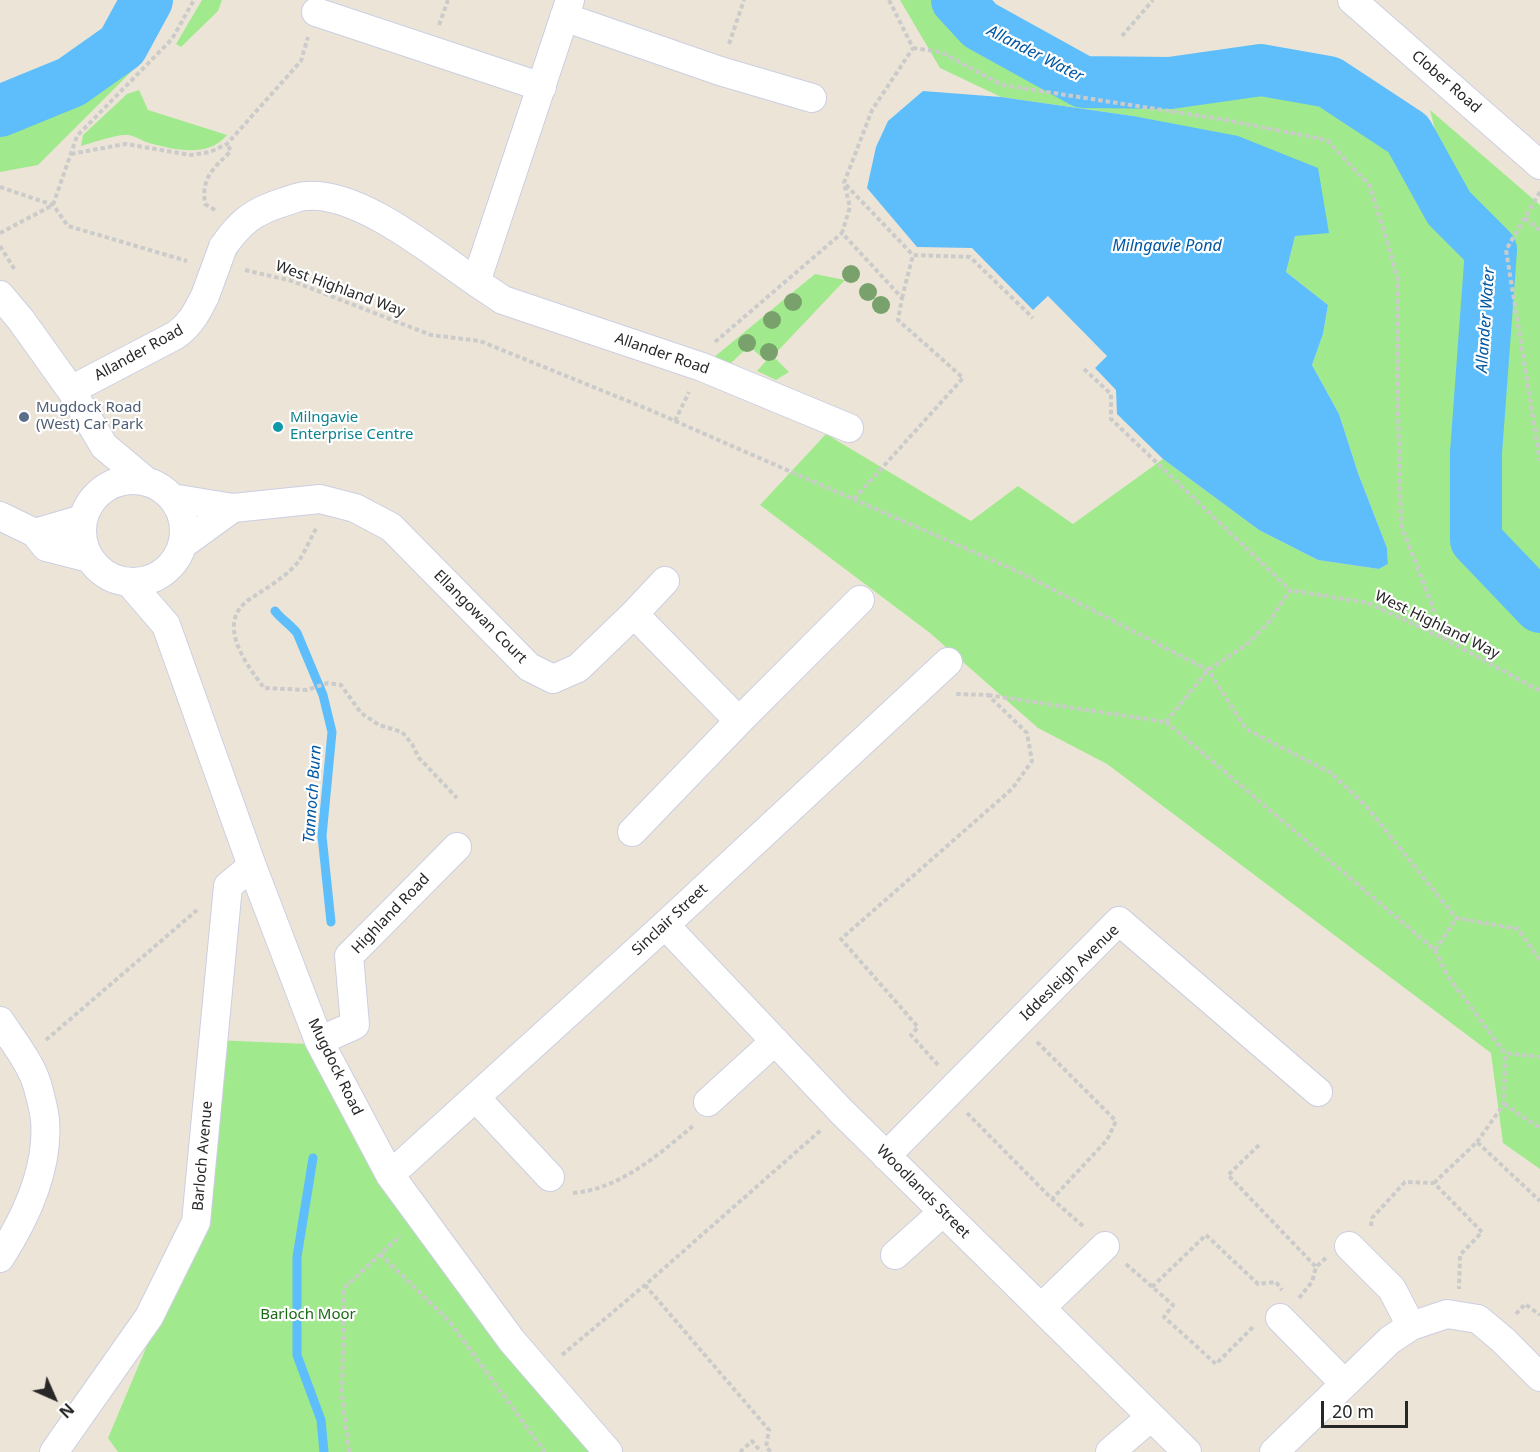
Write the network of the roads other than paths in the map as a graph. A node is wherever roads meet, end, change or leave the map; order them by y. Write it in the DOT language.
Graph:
graph roads {
  1 [pos="1352,0"];
  2 [pos="567,9"];
  3 [pos="316,12"];
  4 [pos="542,87"];
  5 [pos="812,98"];
  6 [pos="1540,165"];
  7 [pos="476,282"];
  8 [pos="0,295"];
  9 [pos="71,390"];
  10 [pos="849,428"];
  11 [pos="104,446"];
  12 [pos="147,482"];
  13 [pos="100,492"];
  14 [pos="172,498"];
  15 [pos="233,508"];
  16 [pos="0,516"];
  17 [pos="83,519"];
  18 [pos="35,533"];
  19 [pos="178,553"];
  20 [pos="89,558"];
  21 [pos="665,581"];
  22 [pos="129,582"];
  23 [pos="860,600"];
  24 [pos="634,614"];
  25 [pos="166,625"];
  26 [pos="948,662"];
  27 [pos="739,721"];
  28 [pos="632,832"];
  29 [pos="457,847"];
  30 [pos="252,866"];
  31 [pos="664,925"];
  32 [pos="0,1021"];
  33 [pos="319,1041"];
  34 [pos="775,1041"];
  35 [pos="1318,1092"];
  36 [pos="476,1098"];
  37 [pos="708,1102"];
  38 [pos="886,1156"];
  39 [pos="390,1175"];
  40 [pos="550,1177"];
  41 [pos="943,1212"];
  42 [pos="1105,1246"];
  43 [pos="1357,1254"];
  44 [pos="895,1256"];
  45 [pos="0,1258"];
  46 [pos="1041,1308"];
  47 [pos="1288,1311"];
  48 [pos="1411,1326"];
  49 [pos="1540,1377"];
  50 [pos="1344,1383"];
  51 [pos="1151,1417"];
  52 [pos="54,1452"];
  53 [pos="608,1452"];
  54 [pos="1110,1452"];
  55 [pos="1187,1452"];
  56 [pos="1274,1452"];
  1 -- 6 [label="street, Clober Road"];
  2 -- 4 [label="street"];
  2 -- 5 [label="street"];
  3 -- 4 [label="street"];
  4 -- 7 [label="street"];
  7 -- 9 [label="street, Allander Road, bridge"];
  7 -- 10 [label="street, Allander Road"];
  8 -- 9 [label="street"];
  9 -- 11 [label="street"];
  11 -- 12 [label="street"];
  11 -- 13 [label="street"];
  12 -- 13 [label="street"];
  12 -- 14 [label="street"];
  13 -- 17 [label="street"];
  14 -- 15 [label="street, Ellangowan Court"];
  14 -- 19 [label="street"];
  15 -- 19 [label="street"];
  15 -- 24 [label="street, Ellangowan Court"];
  16 -- 18 [label="street"];
  17 -- 18 [label="street"];
  17 -- 20 [label="street"];
  18 -- 20 [label="street"];
  19 -- 22 [label="street"];
  19 -- 25 [label="street, Mugdock Road"];
  20 -- 22 [label="street"];
  21 -- 24 [label="street"];
  22 -- 25 [label="street, Mugdock Road"];
  23 -- 27 [label="street"];
  24 -- 27 [label="street"];
  25 -- 30 [label="street, Mugdock Road"];
  26 -- 31 [label="street, Sinclair Street"];
  27 -- 28 [label="street"];
  29 -- 33 [label="street, Highland Road"];
  30 -- 33 [label="street, Mugdock Road"];
  30 -- 52 [label="street, Barloch Avenue"];
  31 -- 34 [label="street, Woodlands Street"];
  31 -- 36 [label="street, Sinclair Street"];
  32 -- 45 [label="street"];
  33 -- 39 [label="street, Mugdock Road"];
  34 -- 37 [label="street"];
  34 -- 38 [label="street, Woodlands Street"];
  35 -- 38 [label="street, Iddesleigh Avenue"];
  36 -- 39 [label="street, Sinclair Street"];
  36 -- 40 [label="street"];
  38 -- 41 [label="street, Woodlands Street"];
  39 -- 53 [label="street, Mugdock Road"];
  41 -- 44 [label="street"];
  41 -- 46 [label="street, Woodlands Street"];
  42 -- 46 [label="street"];
  43 -- 48 [label="street"];
  46 -- 51 [label="street, Woodlands Street"];
  47 -- 50 [label="street"];
  48 -- 49 [label="street"];
  48 -- 50 [label="street"];
  50 -- 56 [label="street"];
  51 -- 54 [label="street"];
  51 -- 55 [label="street, Woodlands Street"];
}
